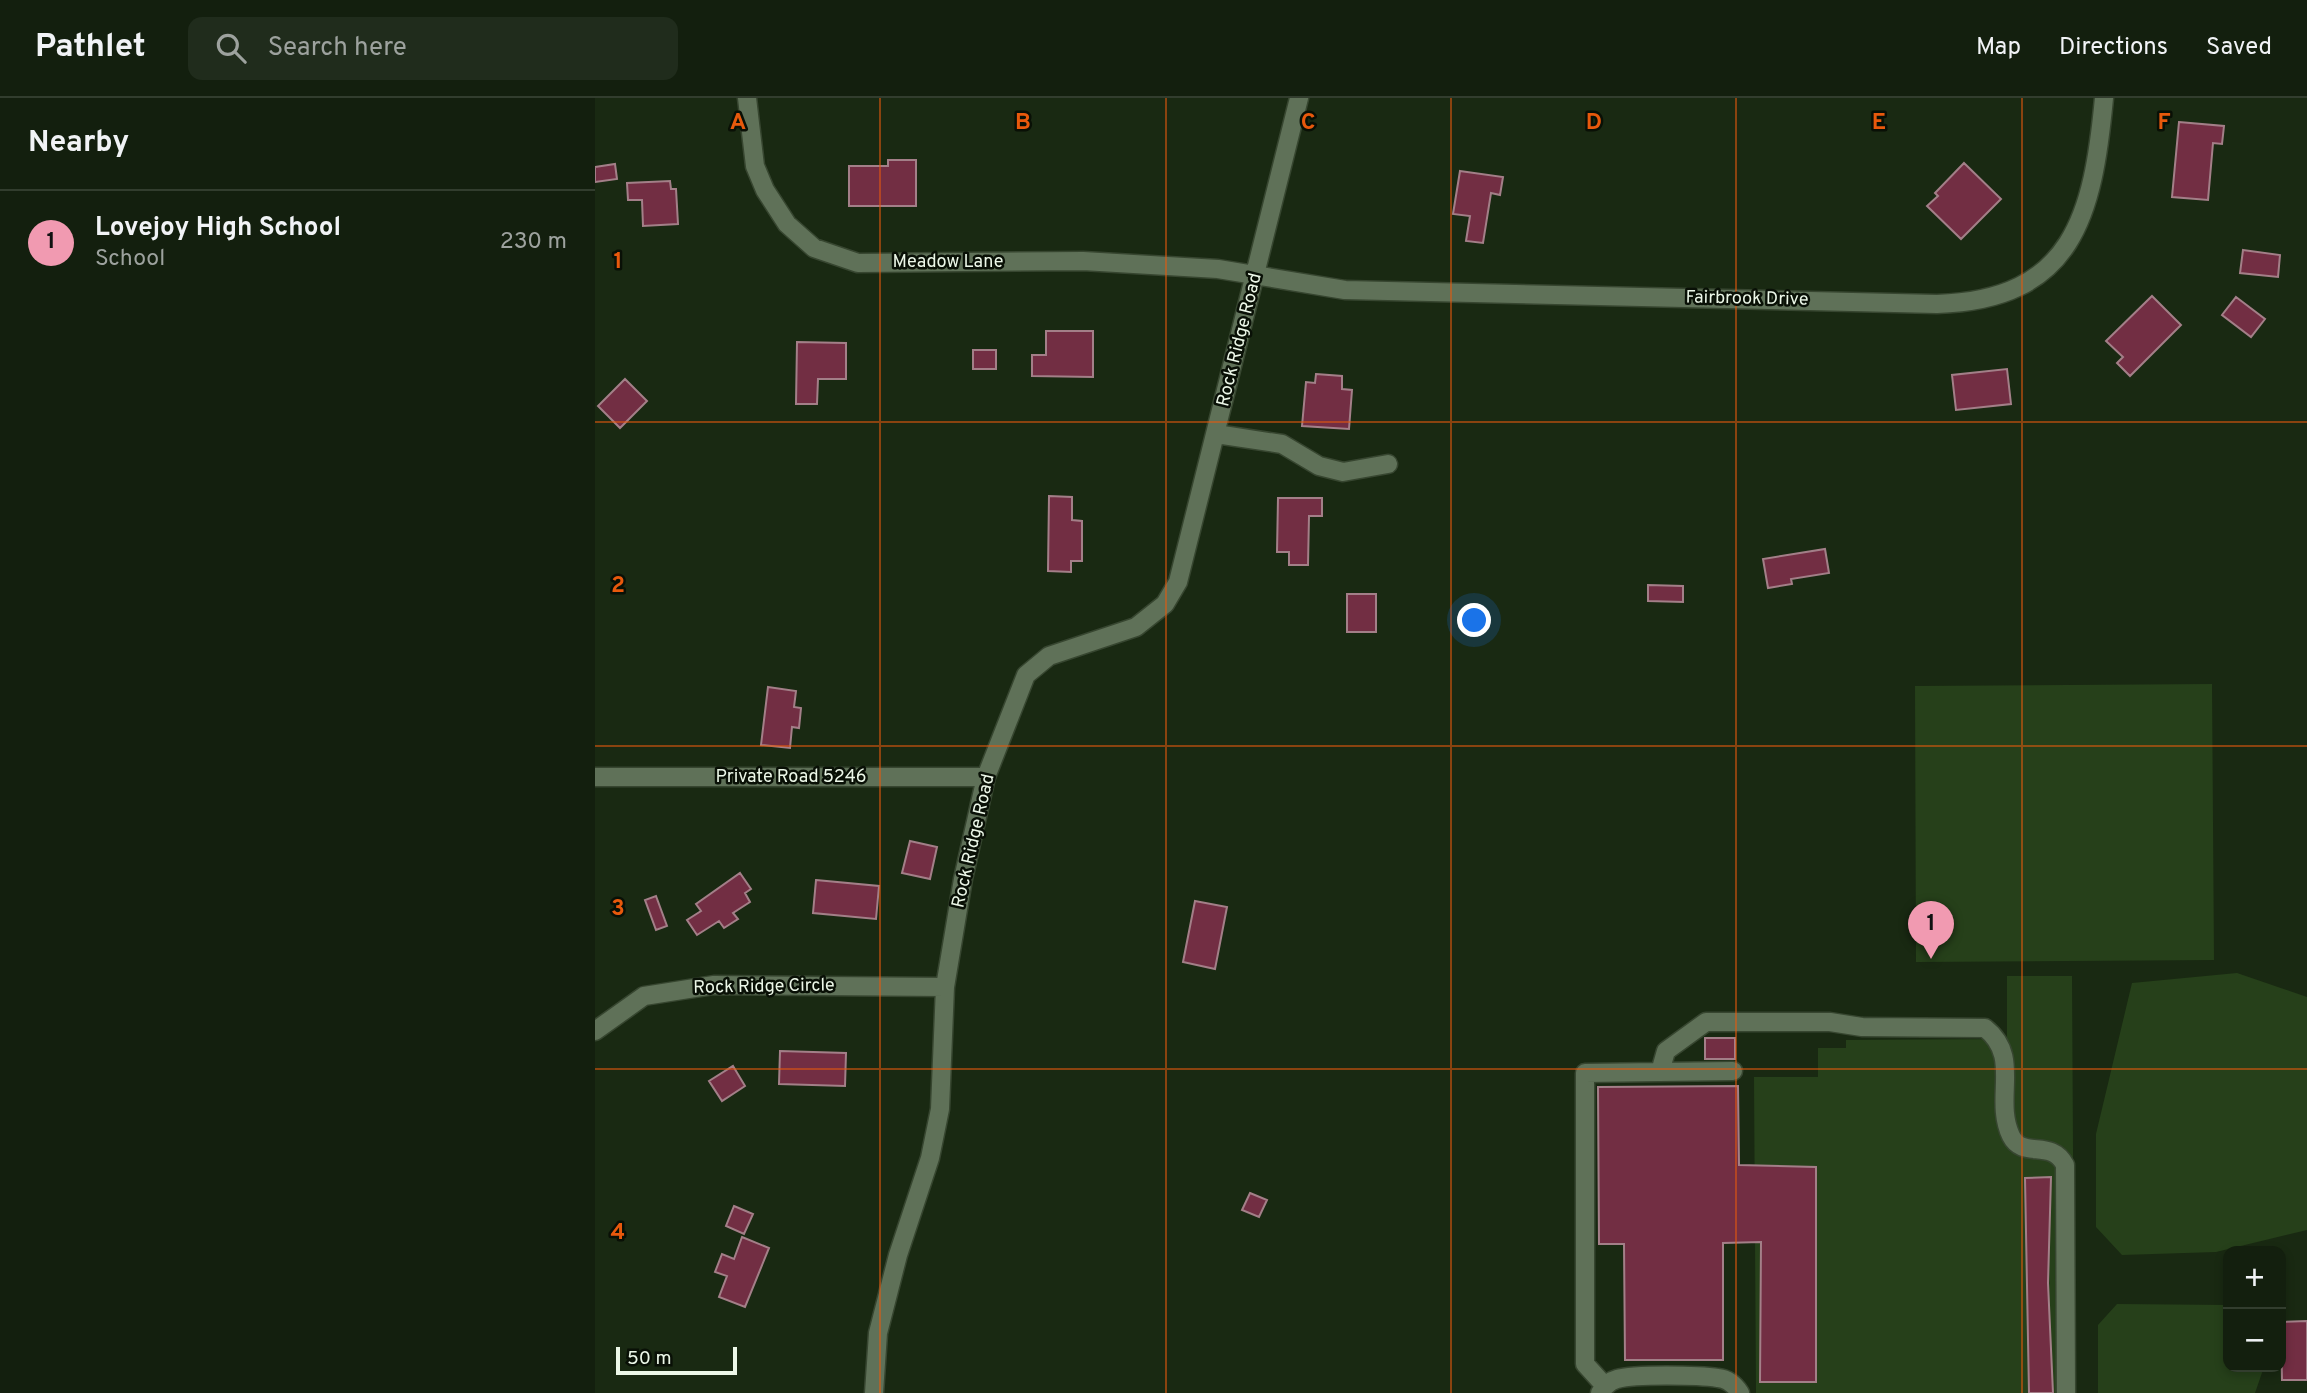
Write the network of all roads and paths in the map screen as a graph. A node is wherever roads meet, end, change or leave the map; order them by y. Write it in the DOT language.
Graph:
graph roads {
  1 [pos="747,98"];
  2 [pos="1299,98"];
  3 [pos="2104,98"];
  4 [pos="1256,275"];
  5 [pos="1216,434"];
  6 [pos="1388,464"];
  7 [pos="595,777"];
  8 [pos="986,777"];
  9 [pos="945,987"];
  10 [pos="595,1031"];
  11 [pos="1733,1071"];
  12 [pos="1660,1072"];
  13 [pos="1602,1389"];
  14 [pos="874,1393"];
  15 [pos="1740,1393"];
  16 [pos="2066,1393"];
  1 -- 4 [label="street, Meadow Lane"];
  2 -- 4 [label="street, Rock Ridge Road"];
  3 -- 4 [label="street, Fairbrook Drive"];
  4 -- 5 [label="street, Rock Ridge Road"];
  5 -- 6 [label="street"];
  5 -- 8 [label="street, Rock Ridge Road"];
  7 -- 8 [label="street, Private Road 5246"];
  8 -- 9 [label="street, Rock Ridge Road"];
  9 -- 10 [label="street, Rock Ridge Circle"];
  9 -- 14 [label="street, Rock Ridge Road"];
  11 -- 12 [label="street"];
  12 -- 13 [label="street"];
  12 -- 16 [label="street"];
  13 -- 15 [label="street"];
}
